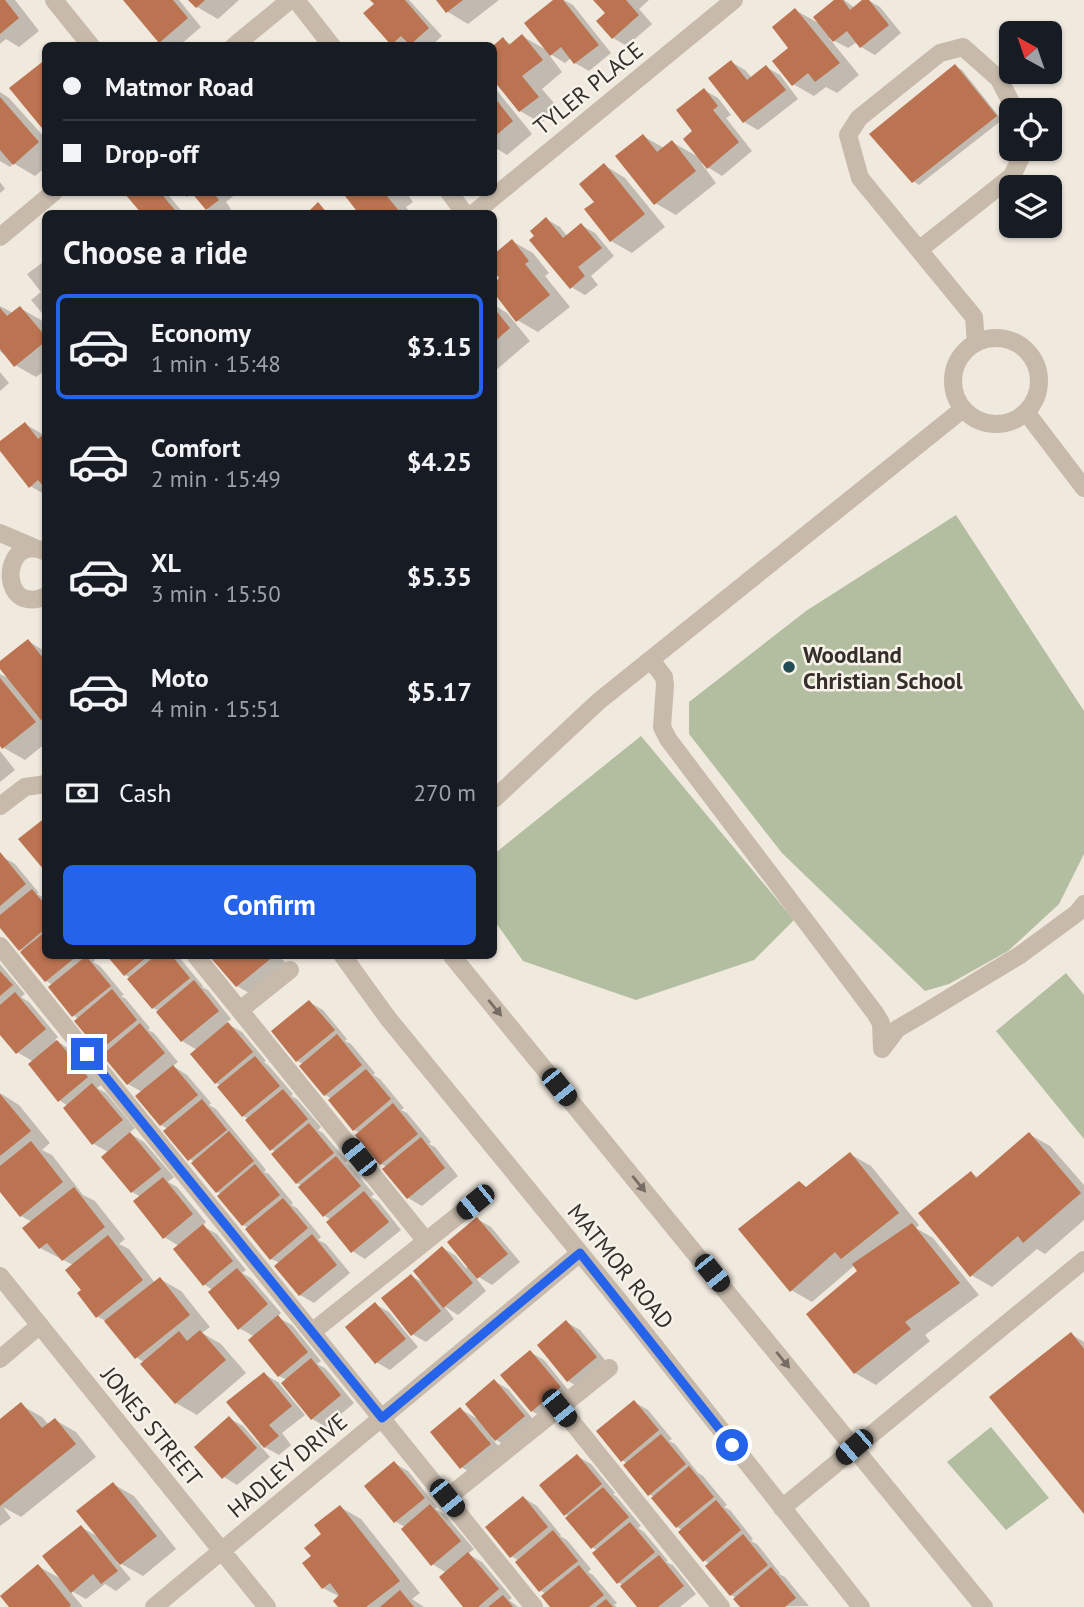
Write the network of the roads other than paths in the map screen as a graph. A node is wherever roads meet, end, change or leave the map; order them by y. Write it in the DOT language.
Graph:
graph roads {
  1 [pos="54,0"];
  2 [pos="290,0"];
  3 [pos="296,0"];
  4 [pos="734,0"];
  5 [pos="88,42"];
  6 [pos="239,42"];
  7 [pos="329,42"];
  8 [pos="1008,98"];
  9 [pos="1019,161"];
  10 [pos="497,194"];
  11 [pos="49,196"];
  12 [pos="495,196"];
  13 [pos="478,210"];
  14 [pos="0,237"];
  15 [pos="920,249"];
  16 [pos="976,343"];
  17 [pos="963,409"];
  18 [pos="1026,412"];
  19 [pos="1084,488"];
  20 [pos="0,533"];
  21 [pos="0,544"];
  22 [pos="39,550"];
  23 [pos="7,567"];
  24 [pos="6,594"];
  25 [pos="42,600"];
  26 [pos="651,660"];
  27 [pos="42,785"];
  28 [pos="497,796"];
  29 [pos="0,806"];
  30 [pos="1084,904"];
  31 [pos="0,946"];
  32 [pos="198,959"];
  33 [pos="345,959"];
  34 [pos="454,959"];
  35 [pos="290,970"];
  36 [pos="240,1010"];
  37 [pos="475,1202"];
  38 [pos="426,1241"];
  39 [pos="580,1253"];
  40 [pos="1084,1260"];
  41 [pos="0,1276"];
  42 [pos="40,1325"];
  43 [pos="312,1332"];
  44 [pos="0,1359"];
  45 [pos="609,1368"];
  46 [pos="559,1408"];
  47 [pos="382,1418"];
  48 [pos="854,1447"];
  49 [pos="447,1498"];
  50 [pos="782,1508"];
  51 [pos="222,1551"];
  52 [pos="154,1607"];
  53 [pos="267,1607"];
  54 [pos="534,1607"];
  55 [pos="721,1607"];
  56 [pos="861,1607"];
  57 [pos="984,1607"];
  1 -- 5 [label="street"];
  2 -- 6 [label="street"];
  3 -- 7 [label="street"];
  4 -- 10 [label="street, TYLER PLACE"];
  8 -- 15 [label="street"];
  9 -- 15 [label="street"];
  11 -- 14 [label="street"];
  12 -- 13 [label="street, TYLER PLACE"];
  15 -- 16 [label="street"];
  16 -- 17 [label="street"];
  16 -- 18 [label="street"];
  17 -- 18 [label="street"];
  17 -- 26 [label="street"];
  18 -- 19 [label="street"];
  20 -- 22 [label="street"];
  21 -- 23 [label="street"];
  22 -- 23 [label="street"];
  23 -- 24 [label="street"];
  24 -- 25 [label="street"];
  26 -- 28 [label="street"];
  26 -- 30 [label="street"];
  27 -- 29 [label="street"];
  31 -- 43 [label="street"];
  32 -- 36 [label="street"];
  33 -- 39 [label="street, MATMOR ROAD"];
  34 -- 48 [label="street, one-way"];
  35 -- 36 [label="street"];
  36 -- 38 [label="street"];
  37 -- 38 [label="street"];
  38 -- 43 [label="street"];
  39 -- 47 [label="street, HADLEY DRIVE"];
  39 -- 50 [label="street, MATMOR ROAD"];
  40 -- 48 [label="street"];
  41 -- 42 [label="street, JONES STREET"];
  42 -- 44 [label="street"];
  42 -- 51 [label="street, JONES STREET"];
  43 -- 47 [label="street"];
  45 -- 46 [label="street"];
  46 -- 49 [label="street"];
  46 -- 55 [label="street"];
  47 -- 49 [label="street"];
  47 -- 51 [label="street, HADLEY DRIVE"];
  48 -- 50 [label="street"];
  48 -- 57 [label="street"];
  49 -- 54 [label="street"];
  50 -- 56 [label="street, MATMOR ROAD"];
  51 -- 52 [label="street, HADLEY DRIVE"];
  51 -- 53 [label="street, JONES STREET"];
}
